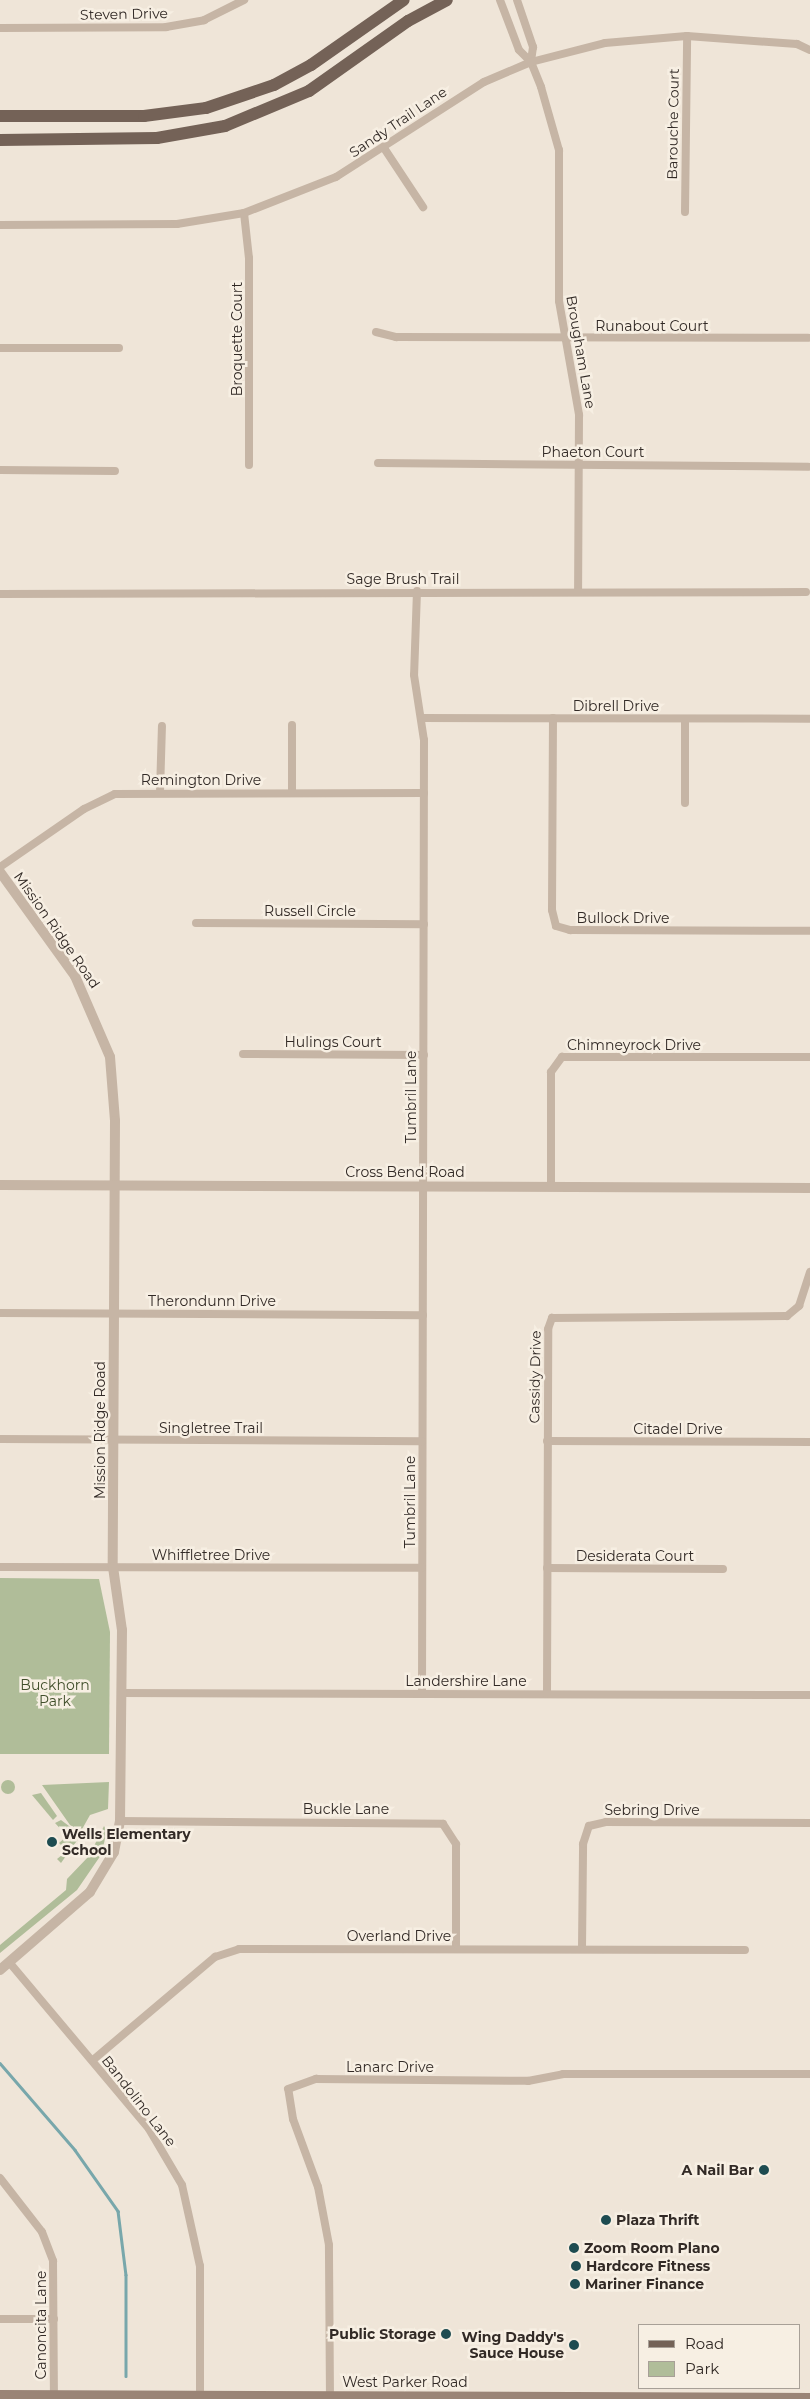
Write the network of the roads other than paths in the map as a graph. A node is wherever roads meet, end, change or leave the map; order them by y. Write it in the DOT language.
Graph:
graph roads {
  1 [pos="244,0"];
  2 [pos="404,0"];
  3 [pos="447,0"];
  4 [pos="500,0"];
  5 [pos="517,0"];
  6 [pos="0,28"];
  7 [pos="687,36"];
  8 [pos="810,49"];
  9 [pos="531,62"];
  10 [pos="0,116"];
  11 [pos="0,140"];
  12 [pos="384,148"];
  13 [pos="423,207"];
  14 [pos="685,212"];
  15 [pos="244,213"];
  16 [pos="0,225"];
  17 [pos="376,332"];
  18 [pos="566,338"];
  19 [pos="808,338"];
  20 [pos="0,348"];
  21 [pos="119,348"];
  22 [pos="249,464"];
  23 [pos="378,464"];
  24 [pos="579,465"];
  25 [pos="808,466"];
  26 [pos="0,470"];
  27 [pos="115,471"];
  28 [pos="417,591"];
  29 [pos="578,591"];
  30 [pos="806,592"];
  31 [pos="0,594"];
  32 [pos="422,718"];
  33 [pos="553,718"];
  34 [pos="685,719"];
  35 [pos="810,719"];
  36 [pos="292,725"];
  37 [pos="162,726"];
  38 [pos="160,792"];
  39 [pos="292,792"];
  40 [pos="424,793"];
  41 [pos="685,803"];
  42 [pos="0,867"];
  43 [pos="0,872"];
  44 [pos="196,923"];
  45 [pos="424,924"];
  46 [pos="810,931"];
  47 [pos="243,1054"];
  48 [pos="424,1055"];
  49 [pos="810,1058"];
  50 [pos="0,1184"];
  51 [pos="114,1184"];
  52 [pos="424,1186"];
  53 [pos="551,1186"];
  54 [pos="810,1188"];
  55 [pos="810,1272"];
  56 [pos="0,1313"];
  57 [pos="114,1314"];
  58 [pos="423,1315"];
  59 [pos="0,1439"];
  60 [pos="113,1440"];
  61 [pos="547,1441"];
  62 [pos="422,1442"];
  63 [pos="810,1442"];
  64 [pos="0,1567"];
  65 [pos="113,1567"];
  66 [pos="422,1568"];
  67 [pos="547,1568"];
  68 [pos="723,1569"];
  69 [pos="121,1693"];
  70 [pos="422,1694"];
  71 [pos="547,1694"];
  72 [pos="810,1695"];
  73 [pos="120,1821"];
  74 [pos="810,1822"];
  75 [pos="456,1948"];
  76 [pos="582,1948"];
  77 [pos="745,1950"];
  78 [pos="9,1962"];
  79 [pos="0,1970"];
  80 [pos="93,2060"];
  81 [pos="810,2074"];
  82 [pos="0,2178"];
  83 [pos="0,2319"];
  84 [pos="54,2319"];
  85 [pos="0,2395"];
  86 [pos="54,2397"];
  87 [pos="200,2397"];
  88 [pos="330,2398"];
  89 [pos="530,2398"];
  90 [pos="658,2398"];
  91 [pos="810,2398"];
  1 -- 6 [label="street, Steven Drive"];
  2 -- 10 [label="main road"];
  3 -- 11 [label="main road"];
  4 -- 9 [label="street, Brougham Lane"];
  5 -- 9 [label="street, Brougham Lane"];
  7 -- 8 [label="street, Sandy Trail Lane"];
  7 -- 9 [label="street, Sandy Trail Lane"];
  7 -- 14 [label="street, Barouche Court"];
  9 -- 12 [label="street, Sandy Trail Lane"];
  9 -- 18 [label="street, Brougham Lane"];
  12 -- 13 [label="street"];
  12 -- 15 [label="street, Sandy Trail Lane"];
  15 -- 16 [label="street, Sandy Trail Lane"];
  15 -- 22 [label="street, Broquette Court"];
  17 -- 18 [label="street, Runabout Court"];
  18 -- 19 [label="street, Runabout Court"];
  18 -- 24 [label="street, Brougham Lane"];
  20 -- 21 [label="street"];
  23 -- 24 [label="street, Phaeton Court"];
  24 -- 25 [label="street, Phaeton Court"];
  24 -- 29 [label="street, Brougham Lane"];
  26 -- 27 [label="street"];
  28 -- 29 [label="street, Sage Brush Trail"];
  28 -- 31 [label="street, Sage Brush Trail"];
  28 -- 32 [label="street, Tumbril Lane"];
  29 -- 30 [label="street, Sage Brush Trail"];
  32 -- 33 [label="street, Dibrell Drive"];
  32 -- 40 [label="street, Tumbril Lane"];
  33 -- 34 [label="street, Dibrell Drive"];
  33 -- 46 [label="street, Bullock Drive"];
  34 -- 35 [label="street, Dibrell Drive"];
  34 -- 41 [label="street"];
  36 -- 39 [label="street"];
  37 -- 38 [label="street"];
  38 -- 39 [label="street, Remington Drive"];
  38 -- 42 [label="street, Remington Drive"];
  39 -- 40 [label="street, Remington Drive"];
  40 -- 45 [label="street, Tumbril Lane"];
  43 -- 51 [label="street, Mission Ridge Road"];
  44 -- 45 [label="street, Russell Circle"];
  45 -- 48 [label="street, Tumbril Lane"];
  47 -- 48 [label="street, Hulings Court"];
  48 -- 52 [label="street, Tumbril Lane"];
  49 -- 53 [label="street, Chimneyrock Drive"];
  50 -- 51 [label="street, Cross Bend Road"];
  51 -- 52 [label="street, Cross Bend Road"];
  51 -- 57 [label="street, Mission Ridge Road"];
  52 -- 53 [label="street, Cross Bend Road"];
  52 -- 58 [label="street, Tumbril Lane"];
  53 -- 54 [label="street, Cross Bend Road"];
  55 -- 61 [label="street, Cassidy Drive"];
  56 -- 57 [label="street, Therondunn Drive"];
  57 -- 58 [label="street, Therondunn Drive"];
  57 -- 60 [label="street, Mission Ridge Road"];
  58 -- 62 [label="street, Tumbril Lane"];
  59 -- 60 [label="street, Singletree Trail"];
  60 -- 62 [label="street, Singletree Trail"];
  60 -- 65 [label="street, Mission Ridge Road"];
  61 -- 63 [label="street, Citadel Drive"];
  61 -- 67 [label="street, Cassidy Drive"];
  62 -- 66 [label="street, Tumbril Lane"];
  64 -- 65 [label="street, Whiffletree Drive"];
  65 -- 66 [label="street, Whiffletree Drive"];
  65 -- 69 [label="street, Mission Ridge Road"];
  66 -- 70 [label="street, Tumbril Lane"];
  67 -- 68 [label="street, Desiderata Court"];
  67 -- 71 [label="street, Cassidy Drive"];
  69 -- 70 [label="street, Landershire Lane"];
  69 -- 73 [label="street, Mission Ridge Road"];
  70 -- 71 [label="street, Landershire Lane"];
  71 -- 72 [label="street, Landershire Lane"];
  73 -- 75 [label="street, Buckle Lane"];
  73 -- 78 [label="street, Mission Ridge Road"];
  74 -- 76 [label="street, Sebring Drive"];
  75 -- 76 [label="street, Overland Drive"];
  75 -- 80 [label="street, Overland Drive"];
  76 -- 77 [label="street, Overland Drive"];
  78 -- 79 [label="street, Mission Ridge Road"];
  78 -- 80 [label="street, Bandolino Lane"];
  80 -- 87 [label="street, Bandolino Lane"];
  81 -- 88 [label="street, Lanarc Drive"];
  82 -- 84 [label="street, Canoncita Lane"];
  83 -- 84 [label="street"];
  84 -- 86 [label="street, Canoncita Lane"];
  85 -- 86 [label="main road, West Parker Road"];
  86 -- 87 [label="main road, West Parker Road"];
  87 -- 88 [label="main road, West Parker Road"];
  88 -- 89 [label="main road, West Parker Road"];
  89 -- 90 [label="main road, West Parker Road"];
  90 -- 91 [label="main road, West Parker Road"];
}
